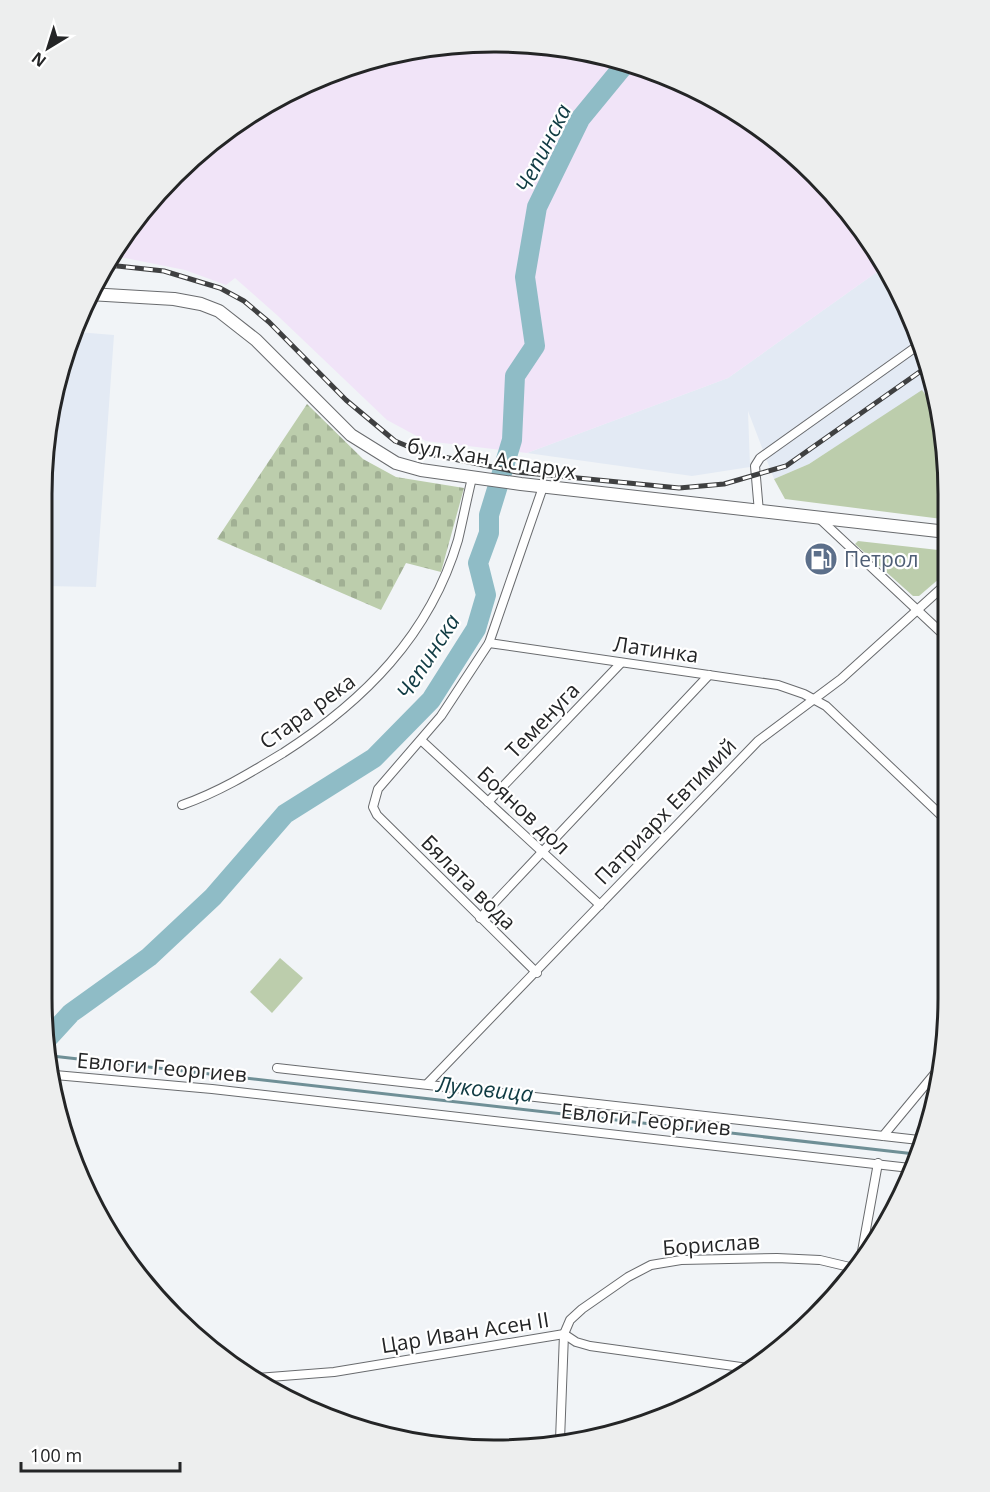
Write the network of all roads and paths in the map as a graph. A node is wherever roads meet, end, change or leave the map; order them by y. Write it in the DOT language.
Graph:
graph roads {
  1 [pos="100,295"];
  2 [pos="913,349"];
  3 [pos="472,478"];
  4 [pos="543,487"];
  5 [pos="759,512"];
  6 [pos="820,519"];
  7 [pos="938,531"];
  8 [pos="938,591"];
  9 [pos="916,611"];
  10 [pos="938,630"];
  11 [pos="489,643"];
  12 [pos="621,663"];
  13 [pos="709,675"];
  14 [pos="816,699"];
  15 [pos="422,741"];
  16 [pos="489,802"];
  17 [pos="182,805"];
  18 [pos="938,812"];
  19 [pos="542,852"];
  20 [pos="600,905"];
  21 [pos="480,918"];
  22 [pos="537,973"];
  23 [pos="278,1068"];
  24 [pos="60,1075"];
  25 [pos="930,1080"];
  26 [pos="428,1083"];
  27 [pos="883,1136"];
  28 [pos="914,1139"];
  29 [pos="878,1163"];
  30 [pos="904,1167"];
  31 [pos="864,1242"];
  32 [pos="846,1266"];
  33 [pos="564,1334"];
  34 [pos="738,1367"];
  35 [pos="269,1377"];
  36 [pos="561,1435"];
  1 -- 3 [label="main road, бул. Хан Аспарух"];
  2 -- 5 [label="street"];
  3 -- 4 [label="main road, бул. Хан Аспарух"];
  3 -- 17 [label="street, Стара река"];
  4 -- 5 [label="main road, бул. Хан Аспарух"];
  4 -- 11 [label="street"];
  5 -- 6 [label="main road, бул. Хан Аспарух"];
  6 -- 7 [label="main road, бул. Хан Аспарух"];
  6 -- 9 [label="street"];
  8 -- 9 [label="street, Патриарх Евтимий"];
  9 -- 10 [label="street"];
  9 -- 14 [label="street, Патриарх Евтимий"];
  11 -- 12 [label="street, Латинка"];
  11 -- 15 [label="street"];
  12 -- 13 [label="street, Латинка"];
  12 -- 16 [label="street, Теменуга"];
  13 -- 14 [label="street, Латинка"];
  13 -- 19 [label="street"];
  14 -- 18 [label="street"];
  14 -- 20 [label="street, Патриарх Евтимий"];
  15 -- 16 [label="street, Боянов дол"];
  15 -- 21 [label="street, Бялата вода"];
  16 -- 19 [label="street, Боянов дол"];
  19 -- 20 [label="street, Боянов дол"];
  19 -- 21 [label="street"];
  20 -- 22 [label="street, Патриарх Евтимий"];
  21 -- 22 [label="street, Бялата вода"];
  22 -- 26 [label="street, Патриарх Евтимий"];
  23 -- 26 [label="street, Евлоги Георгиев"];
  24 -- 29 [label="street, Евлоги Георгиев"];
  25 -- 27 [label="street"];
  26 -- 27 [label="street, Евлоги Георгиев"];
  27 -- 28 [label="street, Евлоги Георгиев"];
  29 -- 30 [label="street, Евлоги Георгиев"];
  29 -- 31 [label="street"];
  32 -- 33 [label="street, Борислав"];
  33 -- 34 [label="street, Цар Иван Асен II"];
  33 -- 35 [label="street, Цар Иван Асен II"];
  33 -- 36 [label="street"];
}
